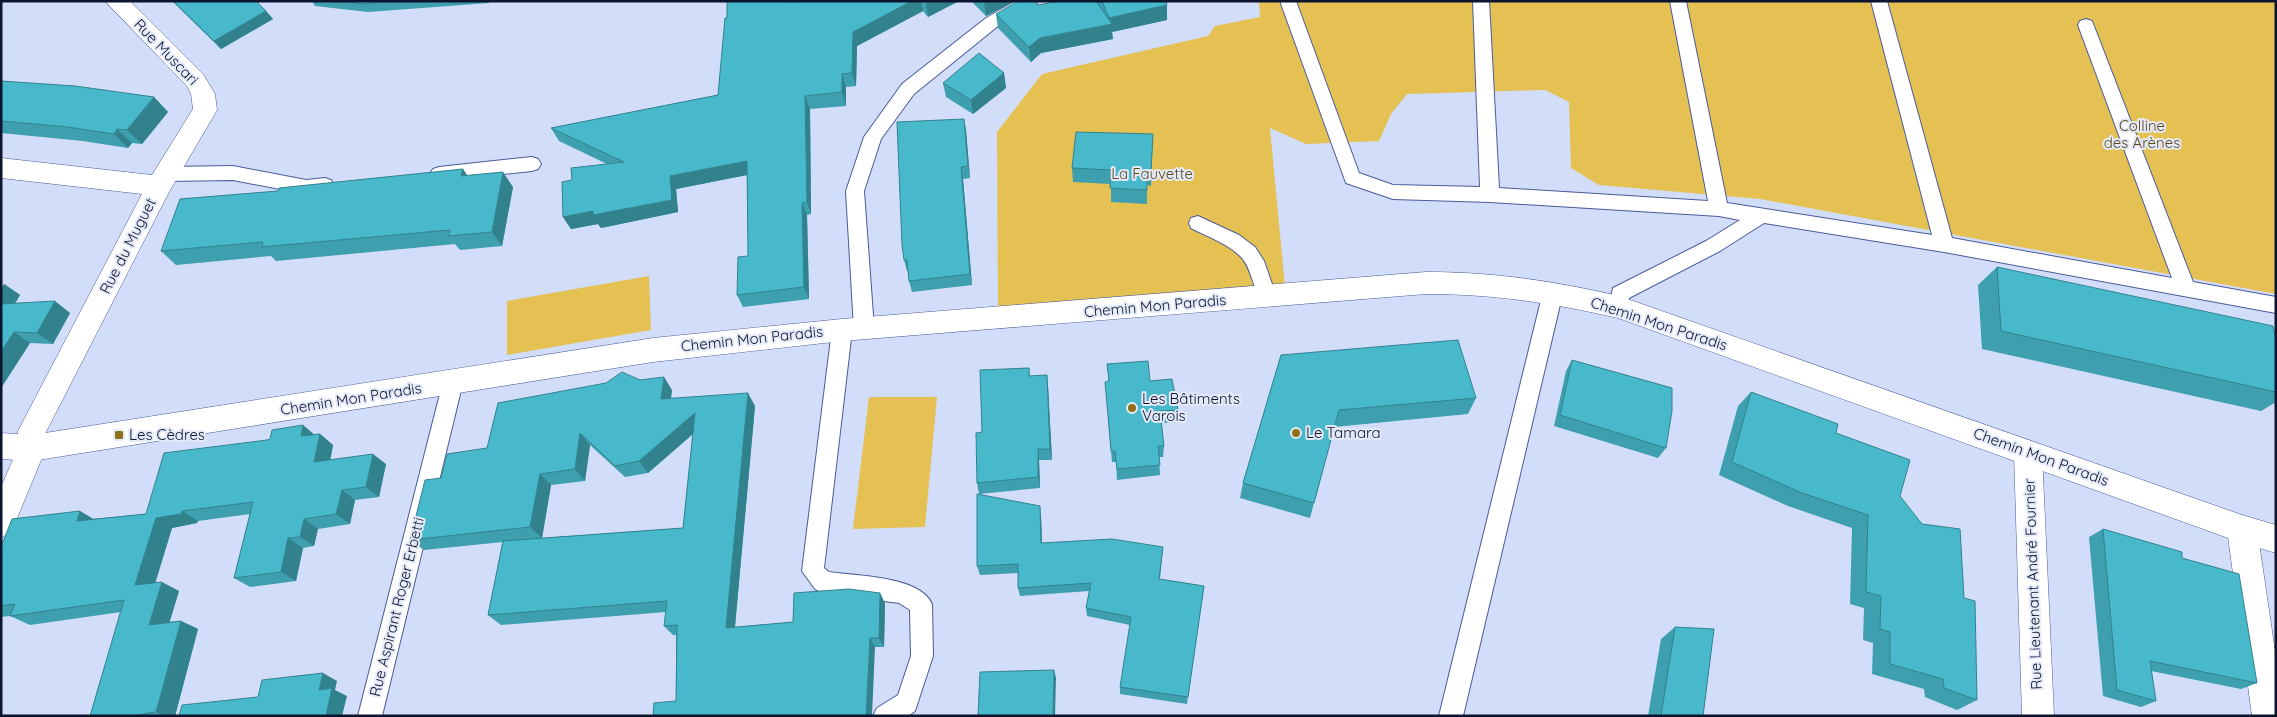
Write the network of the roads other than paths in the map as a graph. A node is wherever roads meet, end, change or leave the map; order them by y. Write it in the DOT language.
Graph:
graph roads {
  1 [pos="116,1"];
  2 [pos="1030,1"];
  3 [pos="1288,1"];
  4 [pos="1481,1"];
  5 [pos="1678,1"];
  6 [pos="1879,1"];
  7 [pos="2086,25"];
  8 [pos="532,164"];
  9 [pos="1,168"];
  10 [pos="424,175"];
  11 [pos="163,180"];
  12 [pos="345,183"];
  13 [pos="1490,195"];
  14 [pos="1719,209"];
  15 [pos="1762,215"];
  16 [pos="1198,223"];
  17 [pos="1944,244"];
  18 [pos="2185,288"];
  19 [pos="1553,292"];
  20 [pos="1274,296"];
  21 [pos="2276,306"];
  22 [pos="1619,307"];
  23 [pos="853,329"];
  24 [pos="453,382"];
  25 [pos="1,446"];
  26 [pos="32,448"];
  27 [pos="2028,453"];
  28 [pos="1,522"];
  29 [pos="2242,529"];
  30 [pos="2276,539"];
  31 [pos="370,716"];
  32 [pos="885,716"];
  33 [pos="1451,716"];
  34 [pos="2038,716"];
  35 [pos="2268,716"];
  1 -- 11 [label="street, Rue Muscari"];
  2 -- 23 [label="lane"];
  3 -- 13 [label="lane"];
  4 -- 13 [label="lane"];
  5 -- 14 [label="lane"];
  6 -- 17 [label="lane"];
  7 -- 18 [label="lane"];
  8 -- 10 [label="lane"];
  9 -- 11 [label="street, Rue du Muguet"];
  11 -- 12 [label="lane"];
  11 -- 26 [label="street, Rue du Muguet"];
  13 -- 14 [label="lane"];
  14 -- 15 [label="lane"];
  15 -- 17 [label="lane"];
  15 -- 22 [label="lane"];
  16 -- 20 [label="lane"];
  17 -- 18 [label="lane"];
  18 -- 21 [label="lane"];
  19 -- 20 [label="street, Chemin Mon Paradis"];
  19 -- 22 [label="street, Chemin Mon Paradis"];
  19 -- 33 [label="lane"];
  20 -- 23 [label="street, Chemin Mon Paradis"];
  22 -- 27 [label="street, Chemin Mon Paradis"];
  23 -- 24 [label="street, Chemin Mon Paradis"];
  23 -- 32 [label="lane"];
  24 -- 26 [label="street, Chemin Mon Paradis"];
  24 -- 31 [label="lane, Rue Aspirant Roger Erbetti"];
  25 -- 26 [label="street, Chemin Mon Paradis"];
  26 -- 28 [label="street, Rue du Muguet"];
  27 -- 29 [label="street, Chemin Mon Paradis"];
  27 -- 34 [label="street, Rue Lieutenant André Fournier"];
  29 -- 30 [label="street, Chemin Mon Paradis"];
  29 -- 35 [label="street"];
}
